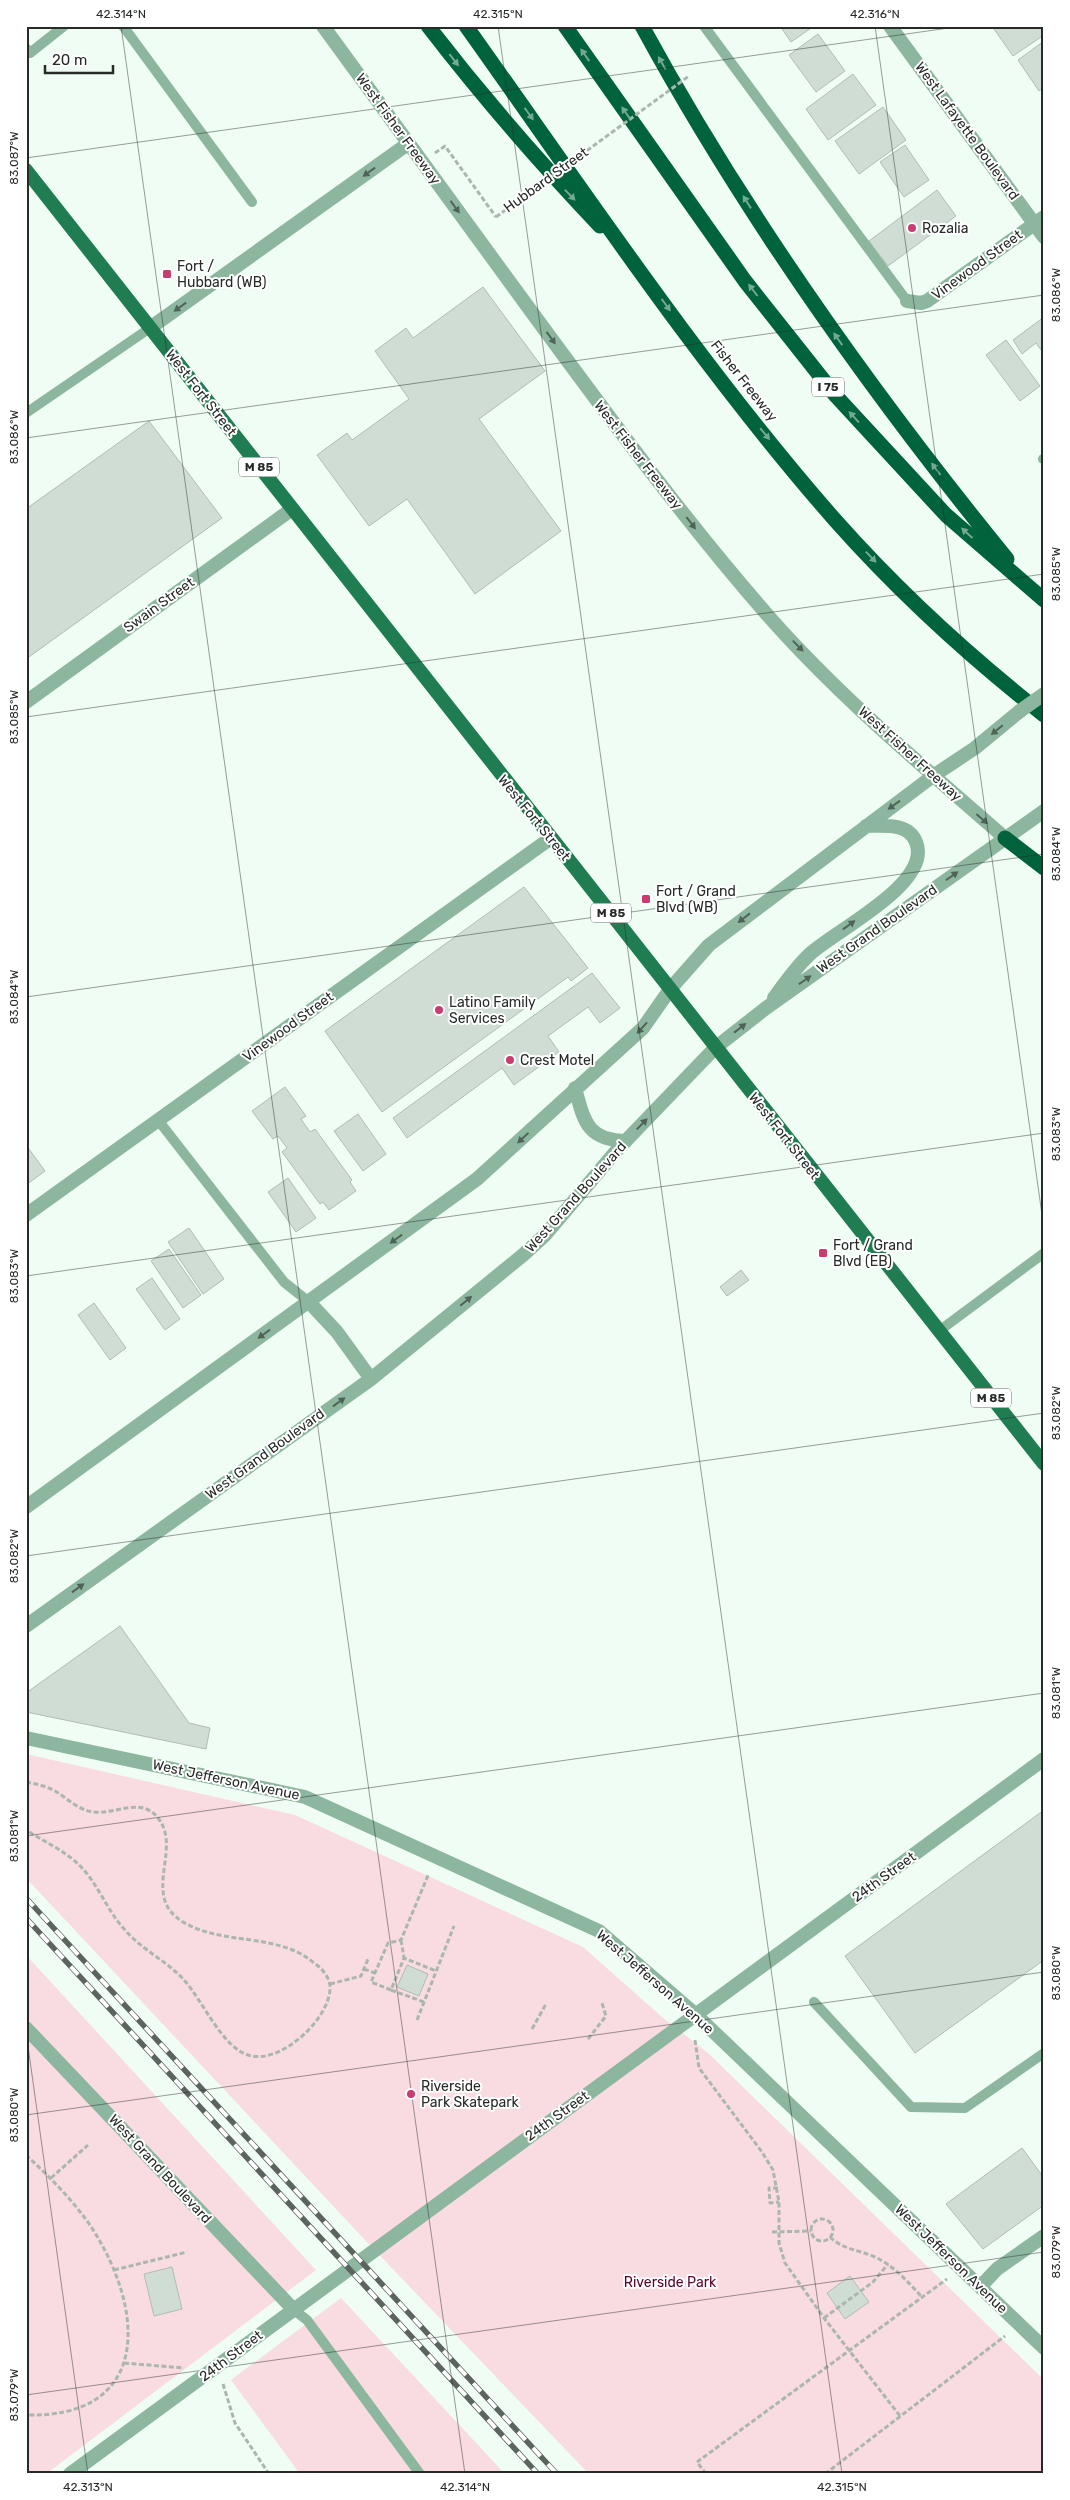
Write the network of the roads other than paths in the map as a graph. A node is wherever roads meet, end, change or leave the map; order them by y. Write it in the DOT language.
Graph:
graph roads {
  1 [pos="64,26"];
  2 [pos="123,26"];
  3 [pos="323,26"];
  4 [pos="428,26"];
  5 [pos="466,26"];
  6 [pos="565,26"];
  7 [pos="642,26"];
  8 [pos="704,26"];
  9 [pos="890,26"];
  10 [pos="26,48"];
  11 [pos="409,143"];
  12 [pos="26,170"];
  13 [pos="252,202"];
  14 [pos="1039,220"];
  15 [pos="1044,237"];
  16 [pos="638,266"];
  17 [pos="907,301"];
  18 [pos="150,328"];
  19 [pos="26,413"];
  20 [pos="292,509"];
  21 [pos="1040,596"];
  22 [pos="984,665"];
  23 [pos="1044,694"];
  24 [pos="26,702"];
  25 [pos="1044,715"];
  26 [pos="1044,725"];
  27 [pos="933,776"];
  28 [pos="1039,814"];
  29 [pos="866,826"];
  30 [pos="551,838"];
  31 [pos="1005,838"];
  32 [pos="1044,868"];
  33 [pos="671,988"];
  34 [pos="766,1008"];
  35 [pos="715,1048"];
  36 [pos="575,1088"];
  37 [pos="158,1120"];
  38 [pos="626,1141"];
  39 [pos="26,1215"];
  40 [pos="1044,1253"];
  41 [pos="309,1302"];
  42 [pos="939,1331"];
  43 [pos="371,1379"];
  44 [pos="1044,1464"];
  45 [pos="26,1507"];
  46 [pos="26,1626"];
  47 [pos="26,1738"];
  48 [pos="1044,1759"];
  49 [pos="814,2002"];
  50 [pos="695,2014"];
  51 [pos="26,2028"];
  52 [pos="1044,2053"];
  53 [pos="1044,2236"];
  54 [pos="980,2287"];
  55 [pos="294,2310"];
  56 [pos="1044,2348"];
  57 [pos="70,2474"];
  58 [pos="420,2474"];
  1 -- 10 [label="lane"];
  2 -- 13 [label="lane"];
  3 -- 11 [label="street, West Fisher Freeway"];
  4 -- 16 [label="highway, one-way"];
  5 -- 16 [label="highway, Fisher Freeway, one-way"];
  21 -- 6 [label="highway, I 75, one-way"];
  21 -- 7 [label="highway, one-way"];
  8 -- 17 [label="lane"];
  9 -- 14 [label="street, West Lafayette Boulevard"];
  11 -- 18 [label="street, one-way"];
  11 -- 27 [label="street, West Fisher Freeway, one-way"];
  12 -- 18 [label="main road, West Fort Street / M 85"];
  14 -- 15 [label="street, West Lafayette Boulevard"];
  14 -- 17 [label="street, Vinewood Street"];
  16 -- 22 [label="highway, Fisher Freeway, one-way"];
  18 -- 19 [label="lane"];
  18 -- 20 [label="main road, West Fort Street / M 85"];
  20 -- 24 [label="street, Swain Street"];
  20 -- 30 [label="main road, West Fort Street / M 85"];
  22 -- 25 [label="highway, Fisher Freeway"];
  22 -- 26 [label="highway"];
  23 -- 27 [label="street, one-way, bridge"];
  27 -- 29 [label="street, one-way"];
  27 -- 31 [label="street, West Fisher Freeway, one-way"];
  28 -- 31 [label="street, West Grand Boulevard"];
  29 -- 33 [label="street, one-way"];
  34 -- 29 [label="street, one-way"];
  30 -- 33 [label="main road, West Fort Street / M 85"];
  30 -- 37 [label="street, Vinewood Street"];
  31 -- 32 [label="highway"];
  34 -- 31 [label="street, West Grand Boulevard, one-way"];
  33 -- 35 [label="main road, West Fort Street / M 85"];
  33 -- 36 [label="street, one-way"];
  35 -- 34 [label="street, West Grand Boulevard, one-way"];
  38 -- 35 [label="street, West Grand Boulevard, one-way"];
  35 -- 42 [label="main road, West Fort Street / M 85"];
  36 -- 38 [label="street"];
  36 -- 41 [label="street, one-way"];
  37 -- 39 [label="street, Vinewood Street"];
  37 -- 41 [label="lane"];
  43 -- 38 [label="street, West Grand Boulevard, one-way"];
  40 -- 42 [label="lane"];
  41 -- 43 [label="street"];
  41 -- 45 [label="street, one-way"];
  42 -- 44 [label="main road, West Fort Street / M 85"];
  46 -- 43 [label="street, West Grand Boulevard, one-way"];
  47 -- 50 [label="street, West Jefferson Avenue"];
  48 -- 50 [label="street, 24th Street"];
  49 -- 52 [label="lane"];
  50 -- 54 [label="street, West Jefferson Avenue"];
  50 -- 55 [label="street, 24th Street"];
  51 -- 55 [label="street, West Grand Boulevard"];
  53 -- 54 [label="street"];
  54 -- 56 [label="street, West Jefferson Avenue"];
  55 -- 57 [label="street, 24th Street"];
  55 -- 58 [label="lane"];
}
